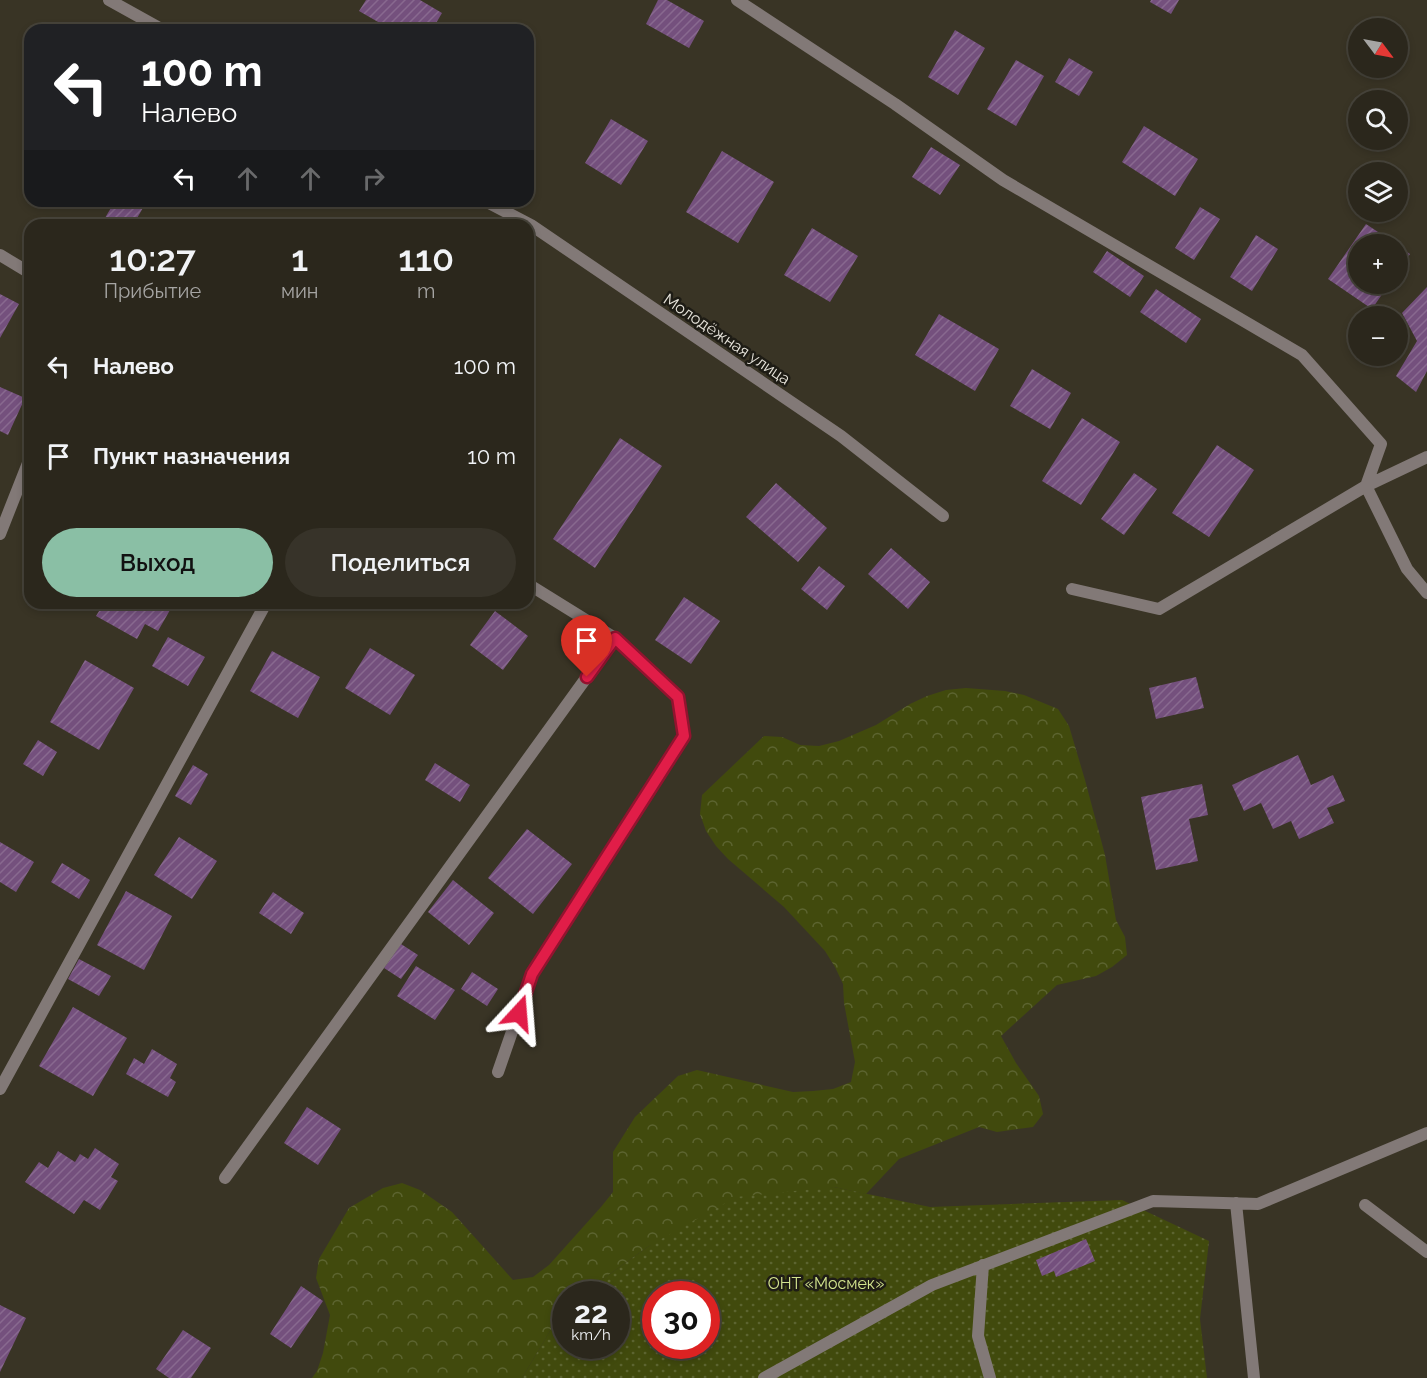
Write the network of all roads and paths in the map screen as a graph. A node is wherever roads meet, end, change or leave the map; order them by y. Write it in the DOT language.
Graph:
graph roads {
  1 [pos="109,0"];
  2 [pos="737,0"];
  3 [pos="152,24"];
  4 [pos="496,207"];
  5 [pos="520,219"];
  6 [pos="534,227"];
  7 [pos="0,255"];
  8 [pos="24,269"];
  9 [pos="1427,457"];
  10 [pos="24,474"];
  11 [pos="1366,486"];
  12 [pos="943,516"];
  13 [pos="0,534"];
  14 [pos="534,588"];
  15 [pos="1072,590"];
  16 [pos="1427,593"];
  17 [pos="263,609"];
  18 [pos="615,638"];
  19 [pos="498,1072"];
  20 [pos="0,1089"];
  21 [pos="1427,1133"];
  22 [pos="225,1178"];
  23 [pos="1236,1203"];
  24 [pos="1365,1204"];
  25 [pos="1427,1252"];
  26 [pos="983,1265"];
  27 [pos="764,1378"];
  28 [pos="990,1378"];
  29 [pos="1254,1378"];
  1 -- 3 [label="street"];
  2 -- 11 [label="street"];
  4 -- 5 [label="street, Молодёжная улица"];
  6 -- 12 [label="street, Молодёжная улица"];
  7 -- 8 [label="street"];
  9 -- 11 [label="street"];
  10 -- 13 [label="street"];
  11 -- 15 [label="street"];
  11 -- 16 [label="street"];
  14 -- 18 [label="street"];
  17 -- 20 [label="street"];
  18 -- 19 [label="street"];
  18 -- 22 [label="street"];
  21 -- 23 [label="street"];
  23 -- 26 [label="street"];
  23 -- 29 [label="street"];
  24 -- 25 [label="street"];
  26 -- 27 [label="street"];
  26 -- 28 [label="street"];
}
